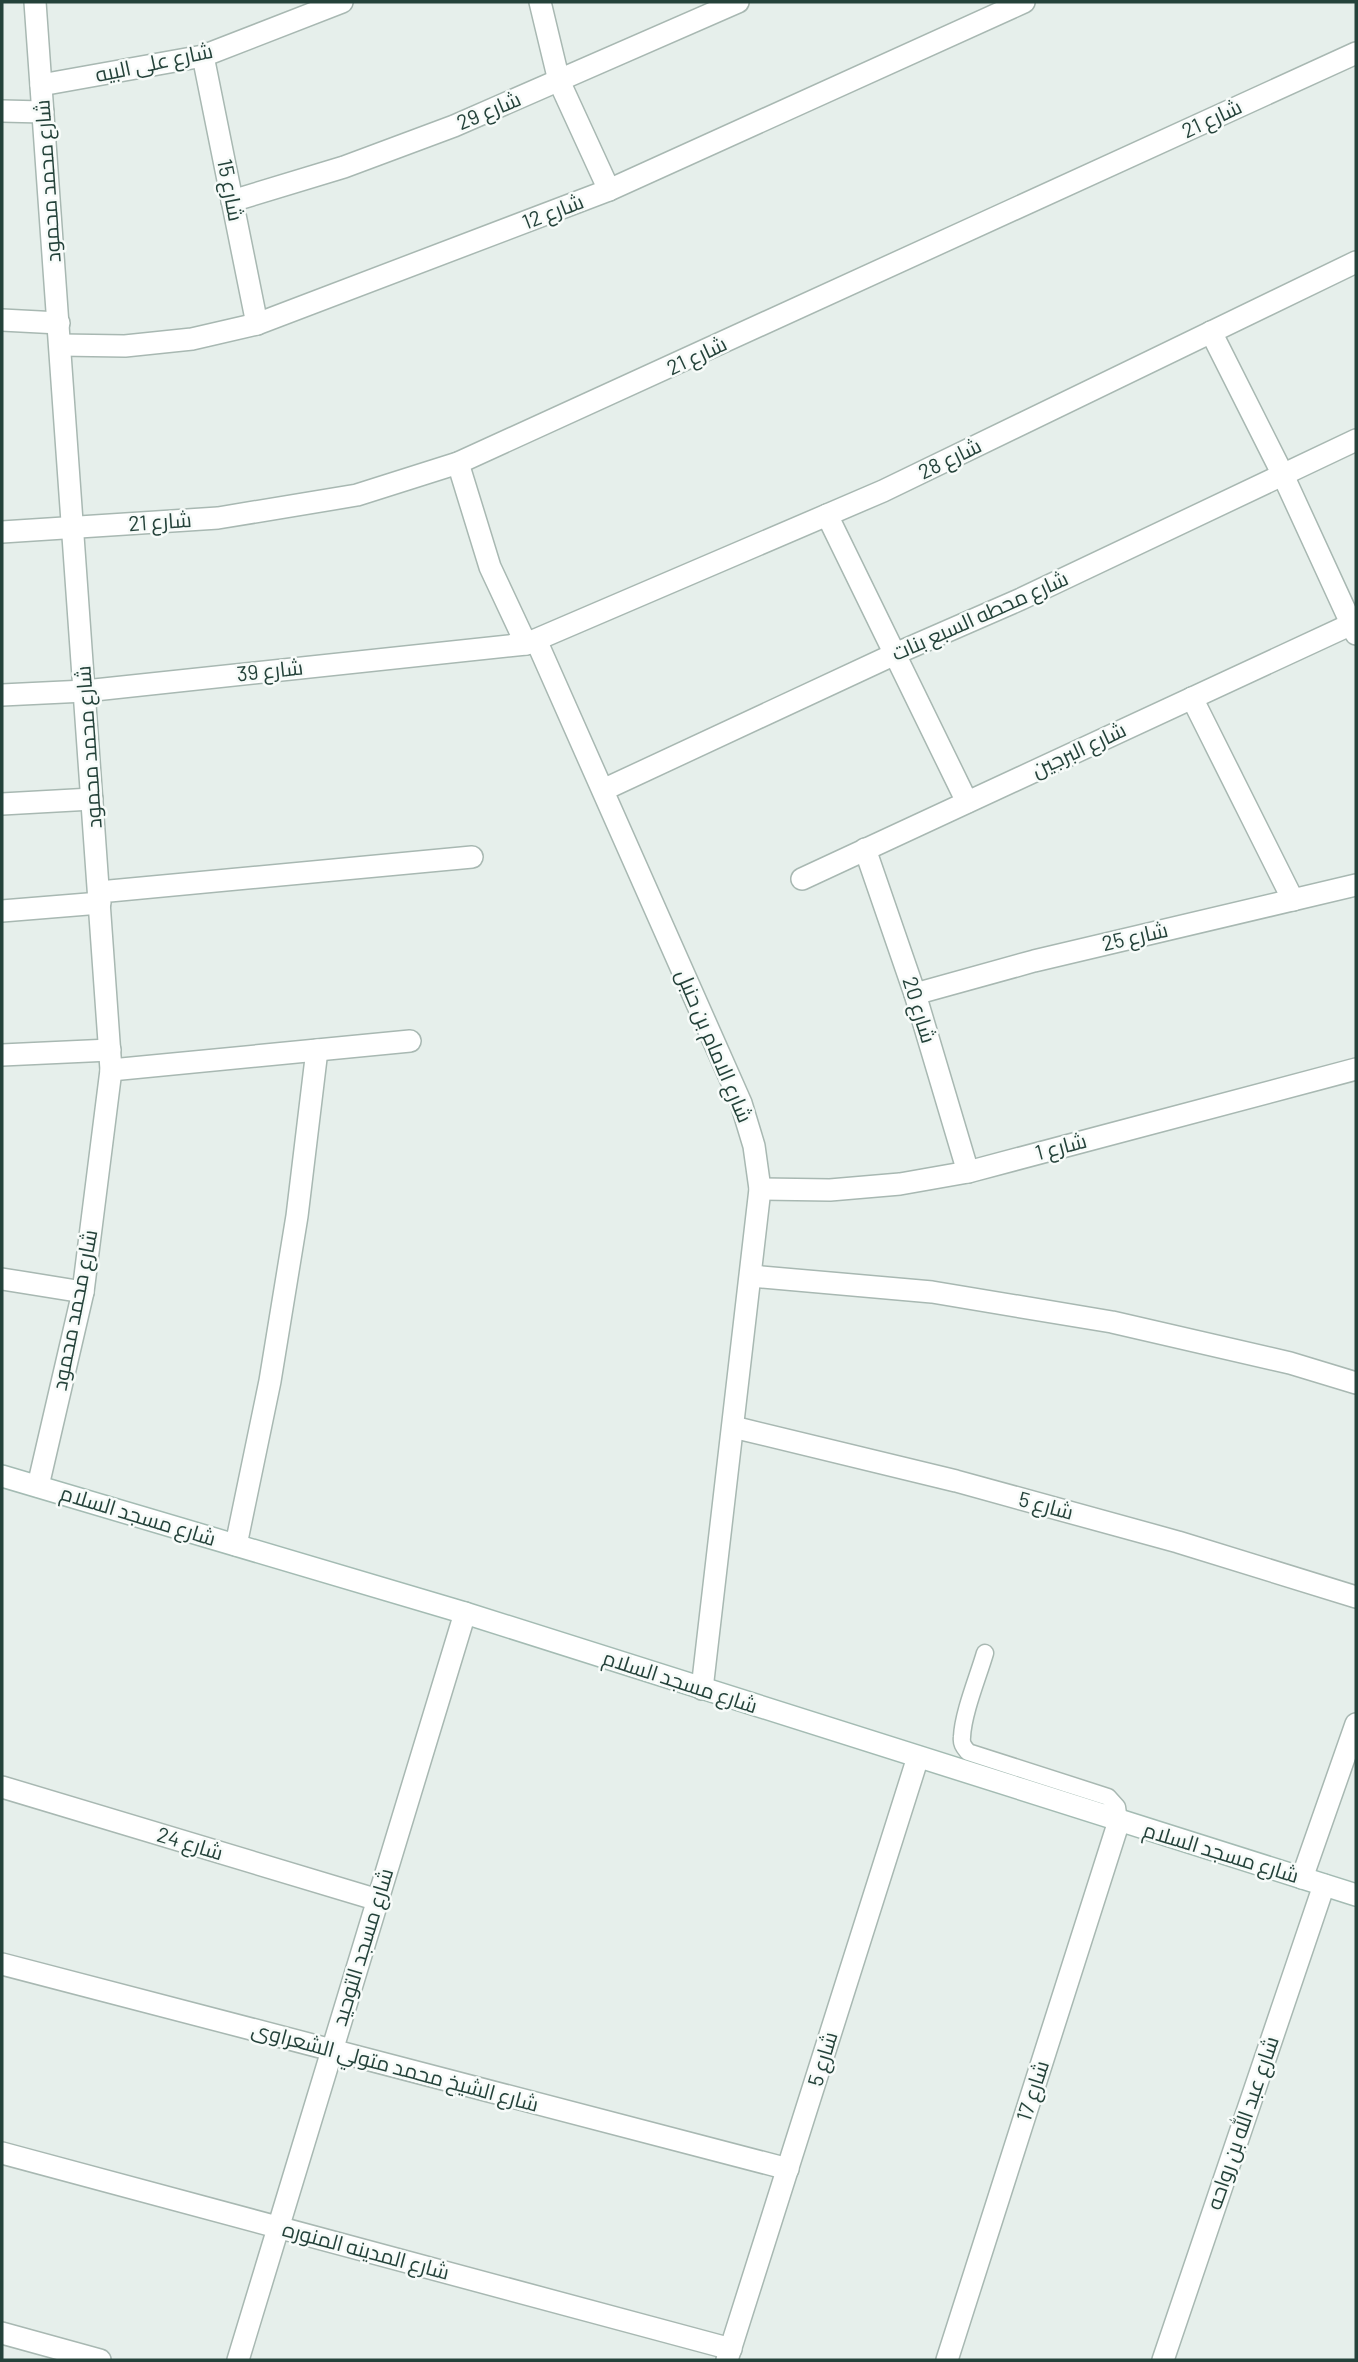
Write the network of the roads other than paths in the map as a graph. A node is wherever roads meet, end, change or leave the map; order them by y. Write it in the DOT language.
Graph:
graph roads {
  1 [pos="35,2"];
  2 [pos="342,2"];
  3 [pos="540,2"];
  4 [pos="738,2"];
  5 [pos="1024,2"];
  6 [pos="1356,53"];
  7 [pos="203,56"];
  8 [pos="559,81"];
  9 [pos="41,85"];
  10 [pos="2,111"];
  11 [pos="43,112"];
  12 [pos="609,190"];
  13 [pos="232,201"];
  14 [pos="1356,262"];
  15 [pos="2,320"];
  16 [pos="59,323"];
  17 [pos="257,324"];
  18 [pos="1211,332"];
  19 [pos="60,345"];
  20 [pos="1356,440"];
  21 [pos="458,463"];
  22 [pos="1282,474"];
  23 [pos="827,515"];
  24 [pos="74,528"];
  25 [pos="2,532"];
  26 [pos="1355,627"];
  27 [pos="531,642"];
  28 [pos="895,654"];
  29 [pos="85,691"];
  30 [pos="2,695"];
  31 [pos="1192,698"];
  32 [pos="603,790"];
  33 [pos="92,799"];
  34 [pos="967,802"];
  35 [pos="2,804"];
  36 [pos="865,849"];
  37 [pos="472,857"];
  38 [pos="802,879"];
  39 [pos="1356,885"];
  40 [pos="99,897"];
  41 [pos="1293,900"];
  42 [pos="2,911"];
  43 [pos="915,994"];
  44 [pos="410,1041"];
  45 [pos="317,1050"];
  46 [pos="2,1055"];
  47 [pos="111,1060"];
  48 [pos="1356,1069"];
  49 [pos="968,1172"];
  50 [pos="760,1189"];
  51 [pos="751,1276"];
  52 [pos="2,1279"];
  53 [pos="83,1292"];
  54 [pos="1356,1383"];
  55 [pos="733,1427"];
  56 [pos="2,1476"];
  57 [pos="38,1486"];
  58 [pos="236,1545"];
  59 [pos="1356,1597"];
  60 [pos="465,1613"];
  61 [pos="985,1653"];
  62 [pos="702,1689"];
  63 [pos="1356,1724"];
  64 [pos="918,1757"];
  65 [pos="2,1787"];
  66 [pos="1119,1821"];
  67 [pos="1302,1878"];
  68 [pos="1324,1885"];
  69 [pos="1356,1895"];
  70 [pos="378,1900"];
  71 [pos="2,1964"];
  72 [pos="332,2050"];
  73 [pos="2,2154"];
  74 [pos="788,2169"];
  75 [pos="278,2228"];
  76 [pos="2,2333"];
  77 [pos="729,2355"];
  78 [pos="100,2360"];
  79 [pos="238,2360"];
  80 [pos="947,2360"];
  81 [pos="1163,2360"];
  1 -- 9 [label="street, شارع محمد محمود"];
  2 -- 7 [label="street, شارع على البيه"];
  3 -- 8 [label="street"];
  4 -- 8 [label="street, شارع 29"];
  5 -- 12 [label="street, شارع 12"];
  6 -- 21 [label="street, شارع 21"];
  7 -- 9 [label="street, شارع على البيه"];
  7 -- 13 [label="street, شارع 15"];
  8 -- 12 [label="street"];
  8 -- 13 [label="street, شارع 29"];
  9 -- 11 [label="street, شارع محمد محمود"];
  10 -- 11 [label="street"];
  11 -- 16 [label="street, شارع محمد محمود"];
  12 -- 17 [label="street, شارع 12"];
  13 -- 17 [label="street, شارع 15"];
  14 -- 18 [label="street, شارع 28"];
  15 -- 16 [label="street"];
  16 -- 19 [label="street, شارع محمد محمود"];
  17 -- 19 [label="street, شارع 12"];
  18 -- 22 [label="street"];
  18 -- 23 [label="street, شارع 28"];
  19 -- 24 [label="street, شارع محمد محمود"];
  20 -- 22 [label="street, شارع محطه السبع بنات"];
  21 -- 24 [label="street, شارع 21"];
  21 -- 27 [label="street, شارع الامام بن حنبل"];
  22 -- 26 [label="street"];
  22 -- 28 [label="street, شارع محطه السبع بنات"];
  23 -- 27 [label="street, شارع 28"];
  23 -- 28 [label="street"];
  24 -- 25 [label="street, شارع 21"];
  24 -- 29 [label="street, شارع محمد محمود"];
  26 -- 31 [label="street, شارع البرجين"];
  27 -- 29 [label="street, شارع 39"];
  27 -- 32 [label="street, شارع الامام بن حنبل"];
  28 -- 32 [label="street, شارع محطه السبع بنات"];
  28 -- 34 [label="street"];
  29 -- 30 [label="street, شارع 39"];
  29 -- 33 [label="street, شارع محمد محمود"];
  31 -- 34 [label="street, شارع البرجين"];
  31 -- 41 [label="street"];
  32 -- 50 [label="street, شارع الامام بن حنبل"];
  33 -- 35 [label="street"];
  33 -- 40 [label="street, شارع محمد محمود"];
  34 -- 36 [label="street, شارع البرجين"];
  36 -- 38 [label="street, شارع البرجين"];
  36 -- 43 [label="street, شارع 20"];
  37 -- 40 [label="street"];
  39 -- 41 [label="street, شارع 25"];
  40 -- 42 [label="street"];
  40 -- 47 [label="street, شارع محمد محمود"];
  41 -- 43 [label="street, شارع 25"];
  43 -- 49 [label="street, شارع 20"];
  44 -- 45 [label="street"];
  45 -- 47 [label="street"];
  45 -- 58 [label="street"];
  46 -- 47 [label="street"];
  47 -- 53 [label="street, شارع محمد محمود"];
  48 -- 49 [label="street, شارع 1"];
  49 -- 50 [label="street, شارع 1"];
  50 -- 51 [label="street, شارع الامام بن حنبل"];
  51 -- 54 [label="street"];
  51 -- 55 [label="street, شارع الامام بن حنبل"];
  52 -- 53 [label="street"];
  53 -- 57 [label="street, شارع محمد محمود"];
  55 -- 59 [label="street, شارع 5"];
  55 -- 62 [label="street, شارع الامام بن حنبل"];
  56 -- 57 [label="street, شارع مسجد السلام"];
  57 -- 58 [label="street, شارع مسجد السلام"];
  58 -- 60 [label="street, شارع مسجد السلام"];
  60 -- 62 [label="street, شارع مسجد السلام"];
  60 -- 70 [label="street, شارع مسجد التوحيد"];
  61 -- 66 [label="lane"];
  62 -- 64 [label="street, شارع مسجد السلام"];
  63 -- 67 [label="street"];
  64 -- 66 [label="street, شارع مسجد السلام"];
  64 -- 74 [label="street, شارع 5"];
  65 -- 70 [label="street, شارع 24"];
  66 -- 67 [label="street, شارع مسجد السلام"];
  66 -- 80 [label="street, شارع 17"];
  67 -- 68 [label="street, شارع مسجد السلام"];
  68 -- 69 [label="street, شارع مسجد السلام"];
  68 -- 81 [label="street, شارع عبد الله بن رواحه"];
  70 -- 72 [label="street, شارع مسجد التوحيد"];
  71 -- 72 [label="street, شارع الشيخ محمد متولي الشعراوى"];
  72 -- 74 [label="street, شارع الشيخ محمد متولي الشعراوى"];
  72 -- 75 [label="street, شارع مسجد التوحيد"];
  73 -- 75 [label="street, شارع المدينه المنوره"];
  74 -- 77 [label="street, شارع 5"];
  75 -- 77 [label="street, شارع المدينه المنوره"];
  75 -- 79 [label="street, شارع مسجد التوحيد"];
  76 -- 78 [label="street"];
}
